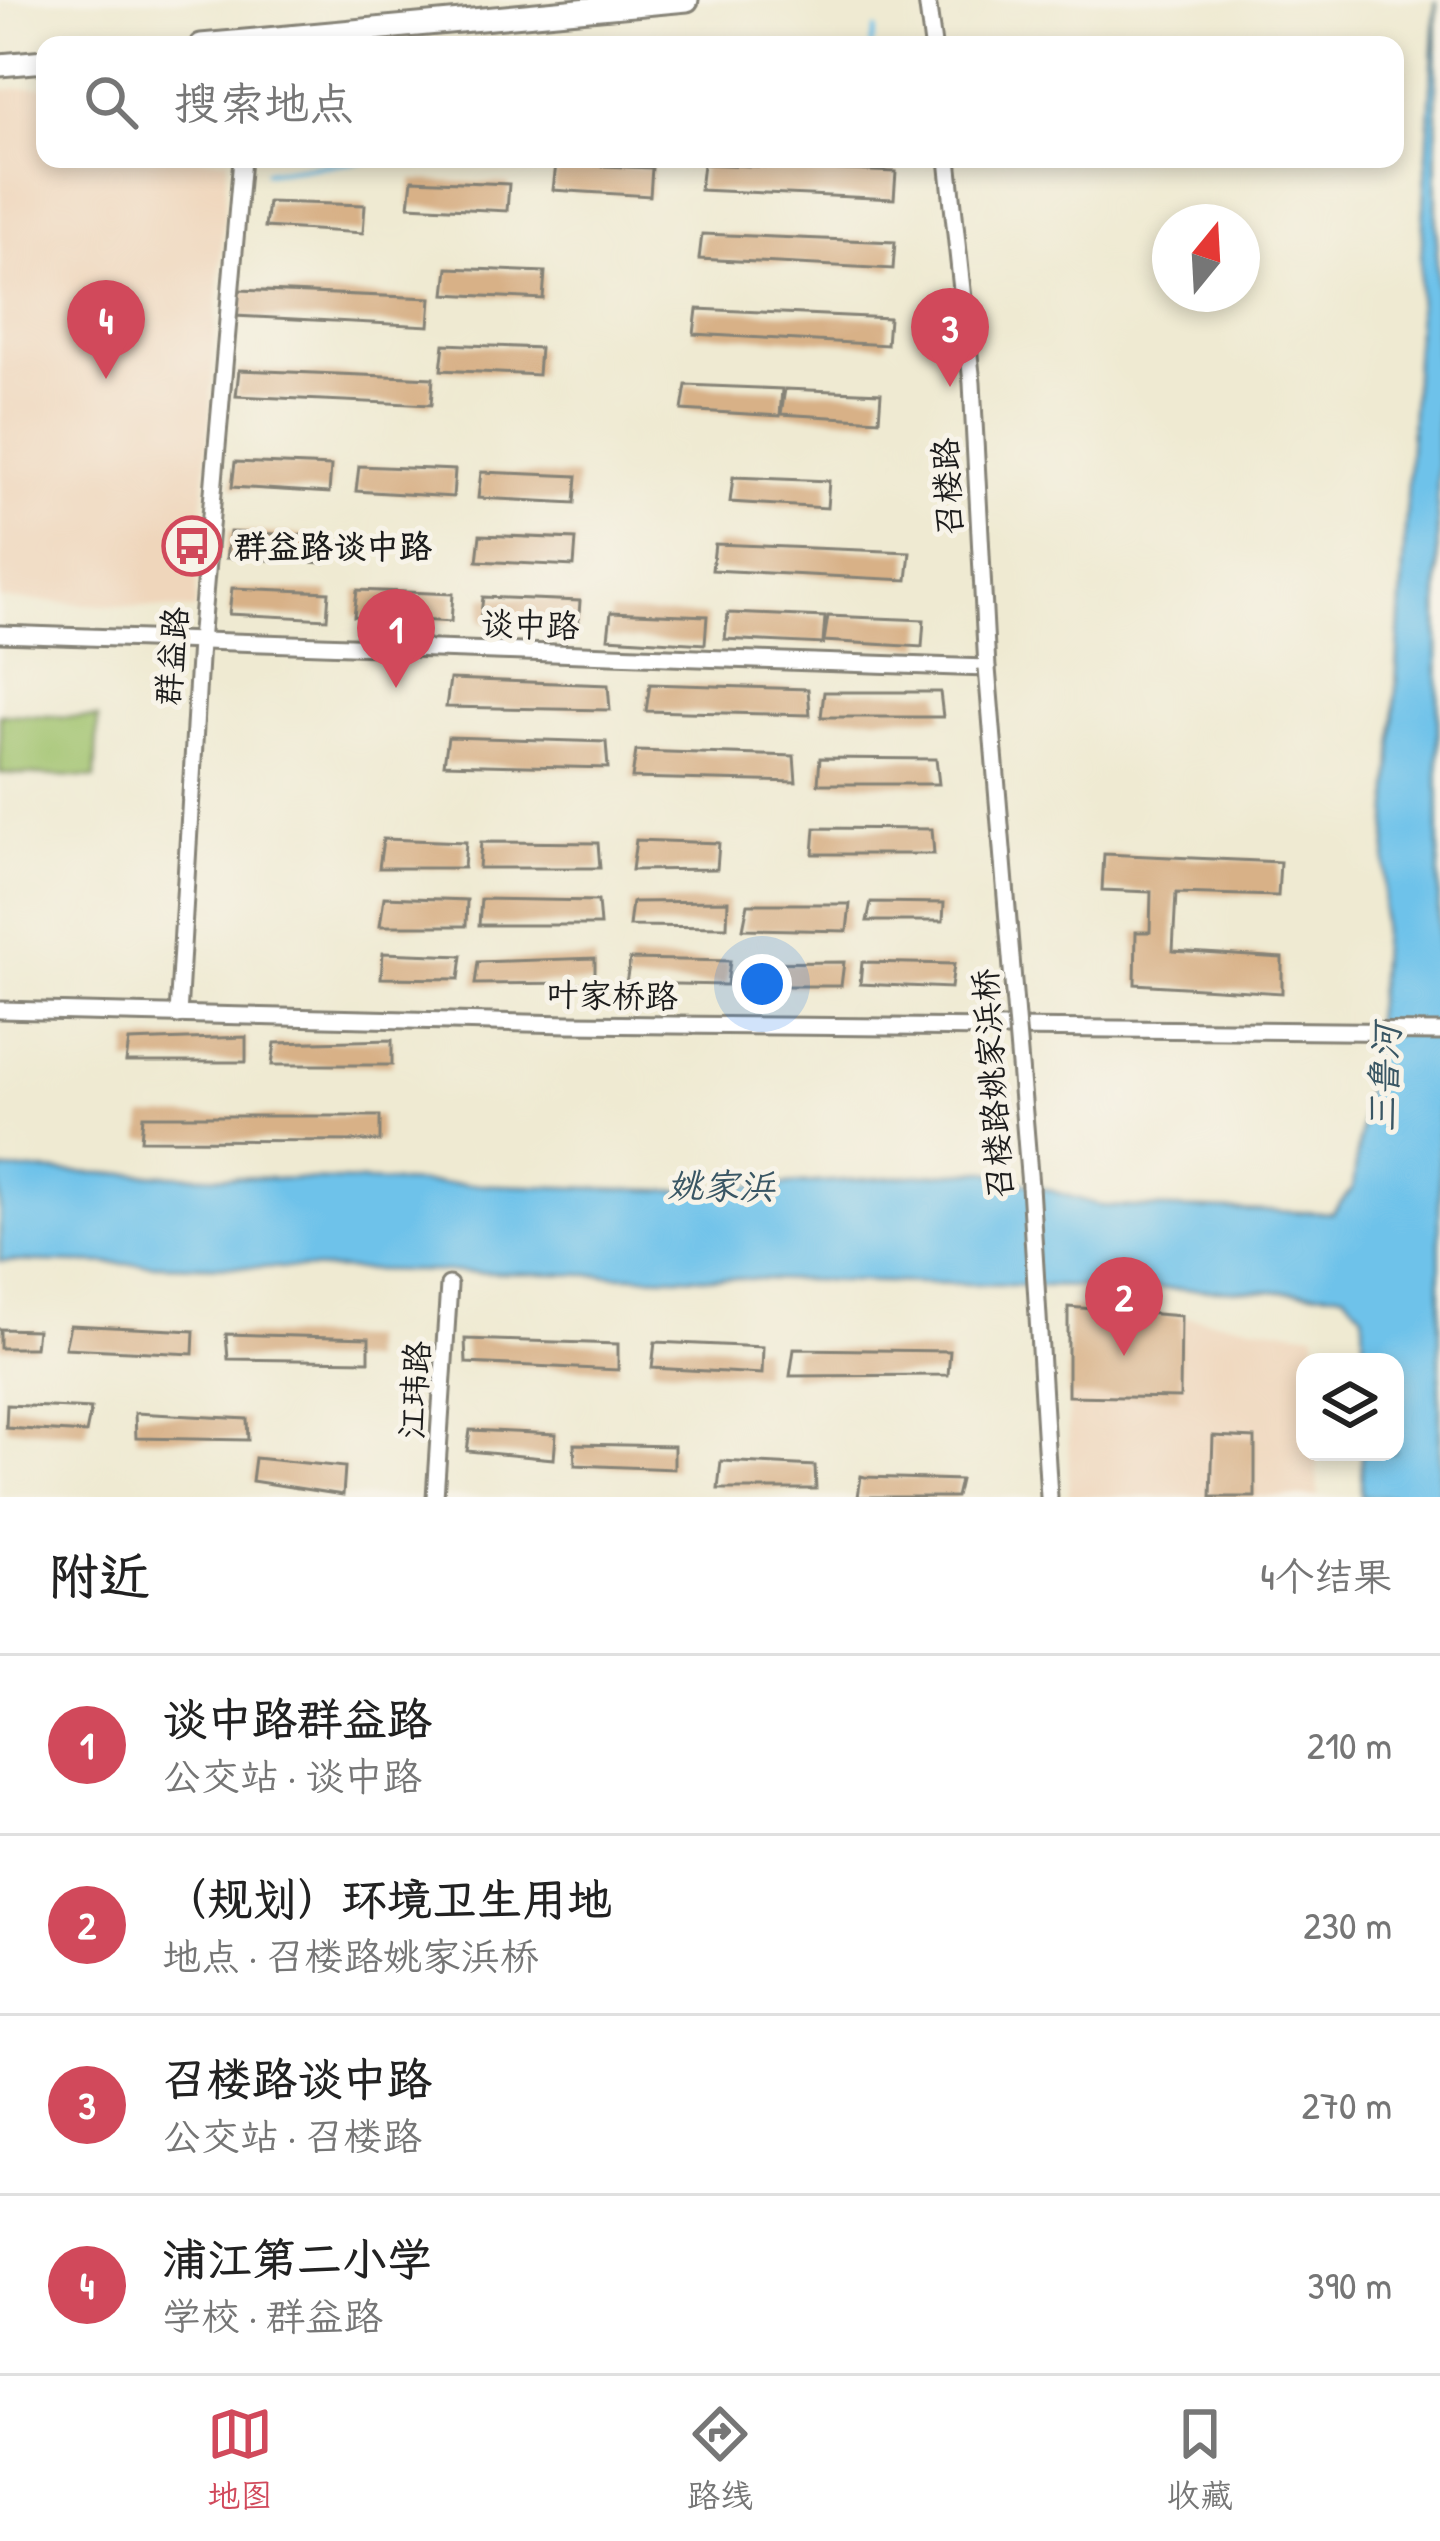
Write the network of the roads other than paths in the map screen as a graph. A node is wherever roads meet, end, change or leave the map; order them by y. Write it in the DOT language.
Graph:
graph roads {
  1 [pos="687,0"];
  2 [pos="927,0"];
  3 [pos="318,36"];
  4 [pos="932,36"];
  5 [pos="36,62"];
  6 [pos="0,65"];
  7 [pos="241,168"];
  8 [pos="950,168"];
  9 [pos="0,634"];
  10 [pos="200,642"];
  11 [pos="987,668"];
  12 [pos="0,1010"];
  13 [pos="178,1015"];
  14 [pos="1440,1032"];
  15 [pos="449,1286"];
  16 [pos="435,1497"];
  17 [pos="1048,1497"];
  1 -- 3 [label="main road"];
  2 -- 4 [label="street"];
  5 -- 6 [label="main road"];
  7 -- 10 [label="street, 群益路"];
  8 -- 11 [label="street, 召楼路"];
  9 -- 10 [label="street, 谈中路"];
  10 -- 11 [label="street, 谈中路"];
  10 -- 13 [label="street, 群益路"];
  11 -- 17 [label="street, 召楼路姚家浜桥, bridge"];
  12 -- 13 [label="street, 叶家桥路"];
  13 -- 14 [label="street, 叶家桥路"];
  15 -- 16 [label="street, 江玮路"];
}
